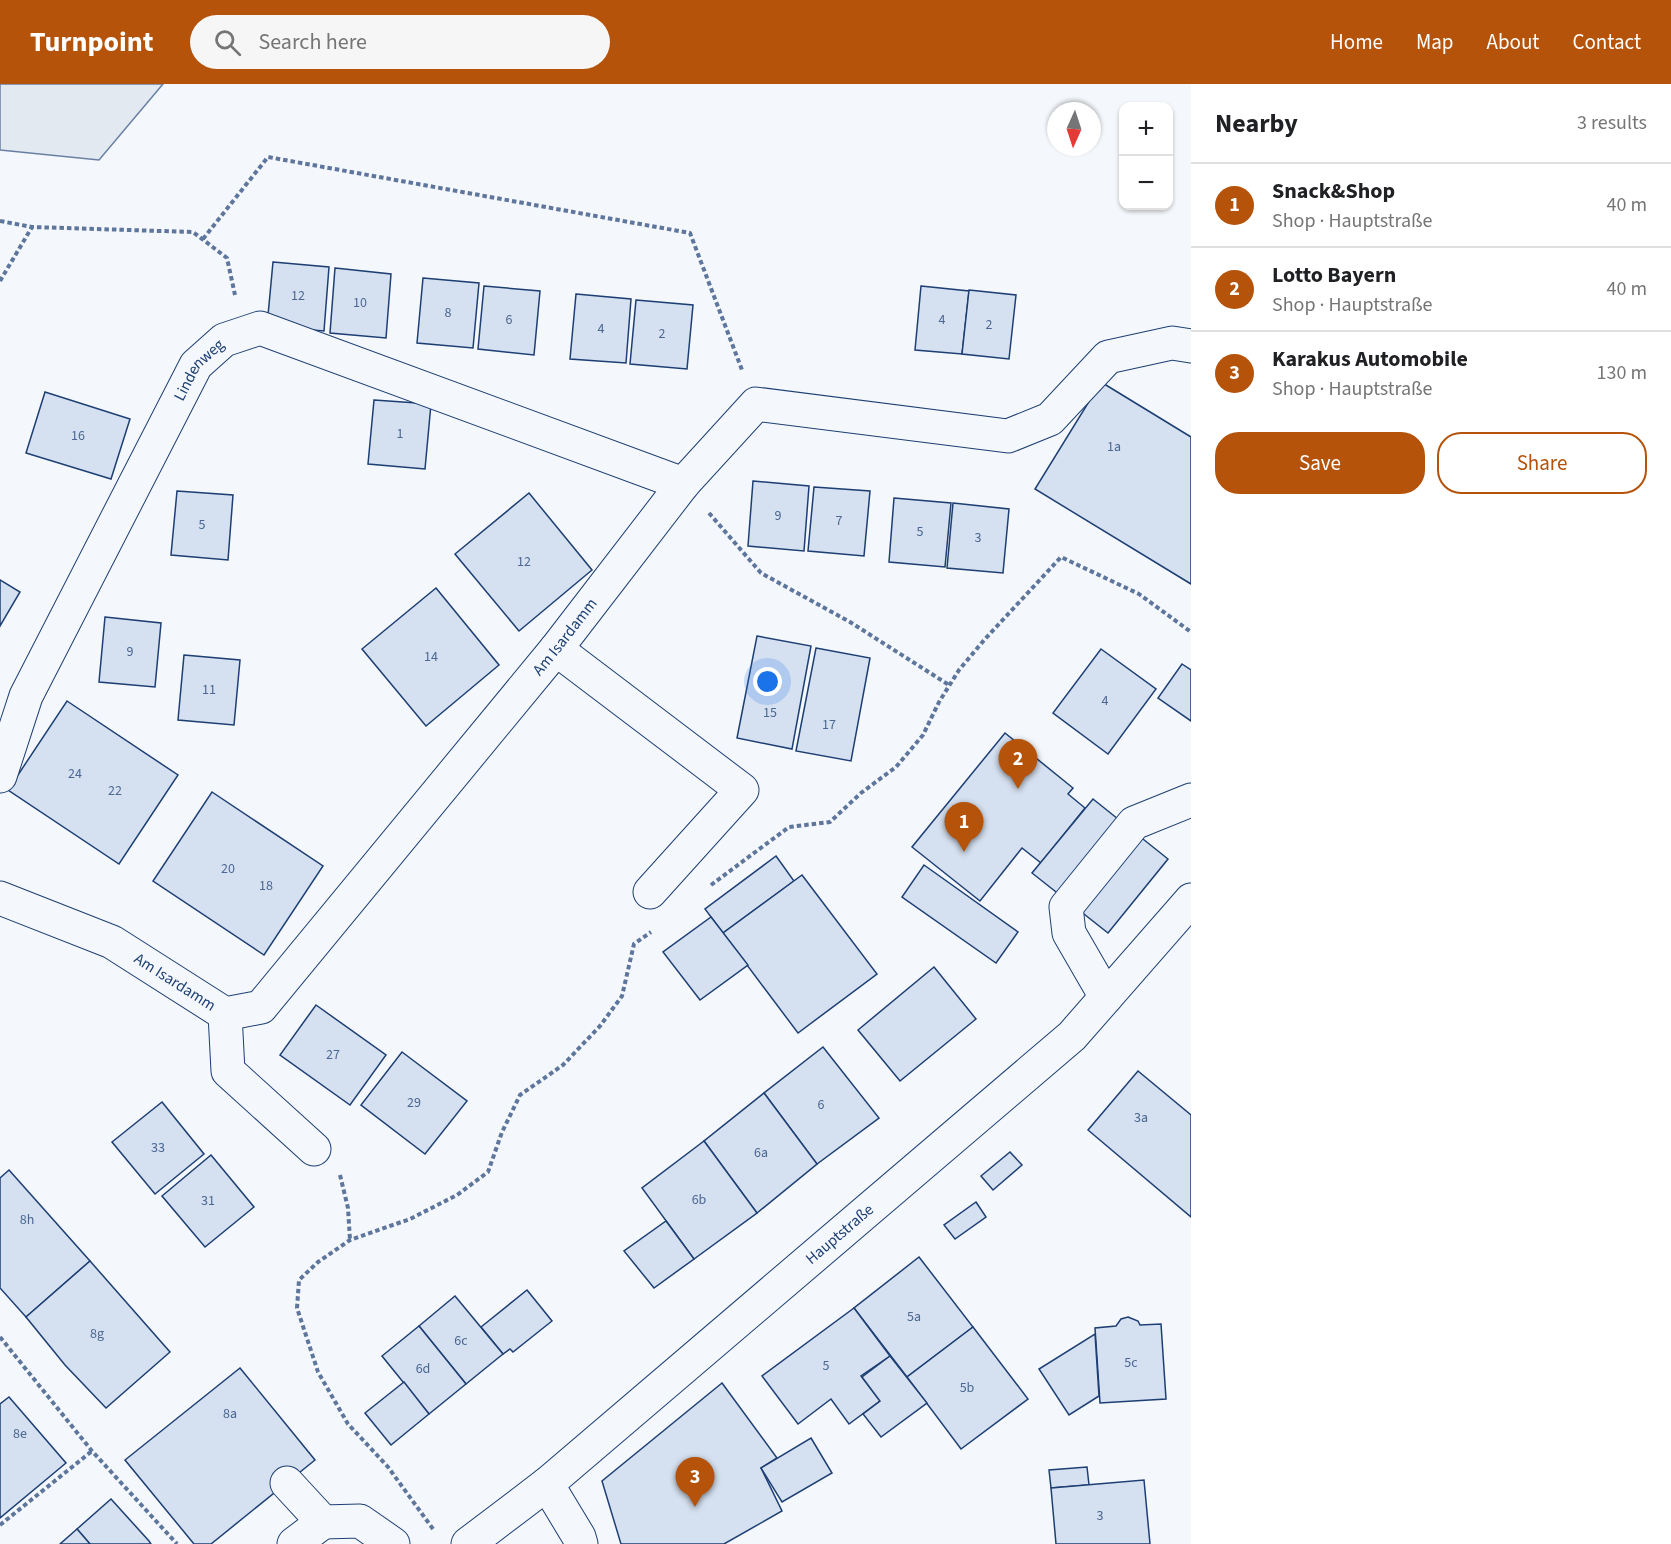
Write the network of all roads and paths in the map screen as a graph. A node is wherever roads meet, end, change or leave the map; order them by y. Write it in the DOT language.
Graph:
graph roads {
  1 [pos="0,221"];
  2 [pos="32,227"];
  3 [pos="203,239"];
  4 [pos="0,281"];
  5 [pos="243,334"];
  6 [pos="1191,346"];
  7 [pos="756,404"];
  8 [pos="683,484"];
  9 [pos="1191,632"];
  10 [pos="556,649"];
  11 [pos="949,685"];
  12 [pos="0,776"];
  13 [pos="1191,800"];
  14 [pos="707,889"];
  15 [pos="650,892"];
  16 [pos="0,898"];
  17 [pos="1191,900"];
  18 [pos="652,930"];
  19 [pos="1106,997"];
  20 [pos="225,1014"];
  21 [pos="314,1149"];
  22 [pos="350,1240"];
  23 [pos="0,1337"];
  24 [pos="92,1451"];
  25 [pos="287,1483"];
  26 [pos="548,1484"];
  27 [pos="323,1522"];
  28 [pos="0,1525"];
  29 [pos="437,1534"];
  30 [pos="177,1544"];
  31 [pos="294,1544"];
  32 [pos="393,1544"];
  33 [pos="468,1544"];
  34 [pos="581,1544"];
  1 -- 2 [label="path"];
  2 -- 3 [label="path"];
  2 -- 4 [label="path"];
  3 -- 5 [label="path"];
  3 -- 7 [label="path"];
  5 -- 8 [label="street, Lindenweg"];
  5 -- 12 [label="street, Lindenweg"];
  6 -- 7 [label="street"];
  7 -- 8 [label="street, Am Isardamm"];
  8 -- 10 [label="street, Am Isardamm"];
  8 -- 11 [label="path"];
  9 -- 11 [label="path"];
  10 -- 15 [label="street"];
  10 -- 20 [label="street, Am Isardamm"];
  11 -- 14 [label="path"];
  13 -- 19 [label="street"];
  16 -- 20 [label="street, Am Isardamm"];
  17 -- 19 [label="street, Hauptstraße"];
  18 -- 22 [label="path"];
  19 -- 26 [label="street, Hauptstraße"];
  20 -- 21 [label="street"];
  21 -- 22 [label="path"];
  22 -- 29 [label="path"];
  23 -- 24 [label="path"];
  24 -- 28 [label="path"];
  24 -- 30 [label="path"];
  25 -- 27 [label="street"];
  26 -- 33 [label="street, Hauptstraße"];
  26 -- 34 [label="street"];
  27 -- 31 [label="street"];
  27 -- 32 [label="street"];
}
